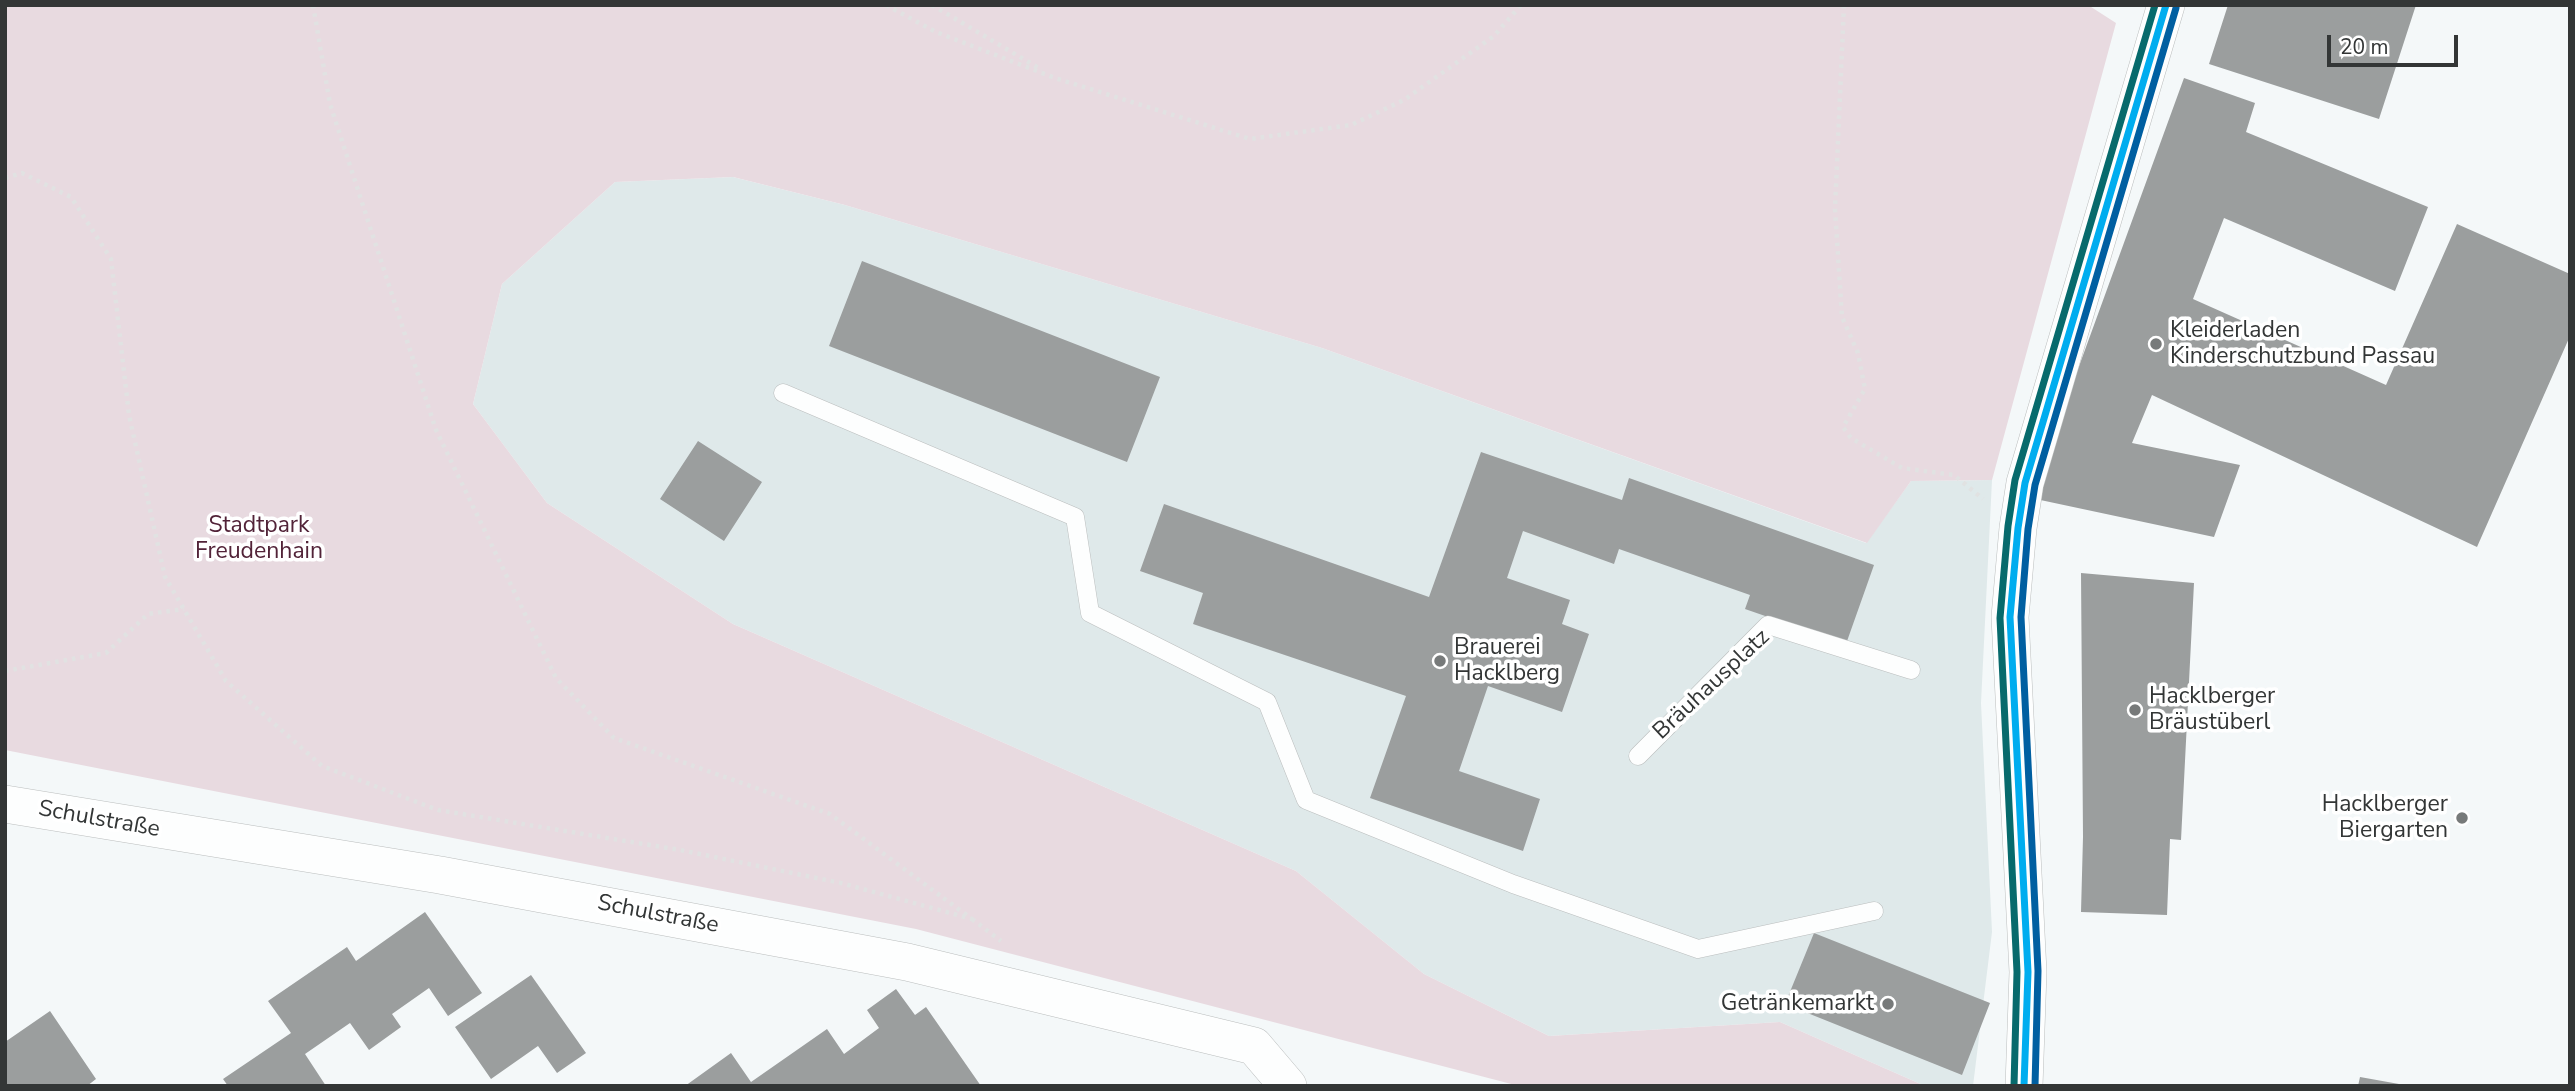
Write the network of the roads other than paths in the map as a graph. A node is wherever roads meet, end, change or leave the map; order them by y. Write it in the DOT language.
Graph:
graph roads {
  1 [pos="2166,5"];
  2 [pos="783,393"];
  3 [pos="1911,670"];
  4 [pos="1638,756"];
  5 [pos="5,804"];
  6 [pos="1874,911"];
  7 [pos="1288,1086"];
  8 [pos="2024,1086"];
  1 -- 8 [label="street"];
  2 -- 6 [label="lane"];
  3 -- 4 [label="lane, Bräuhausplatz"];
  5 -- 7 [label="street, Schulstraße"];
}
